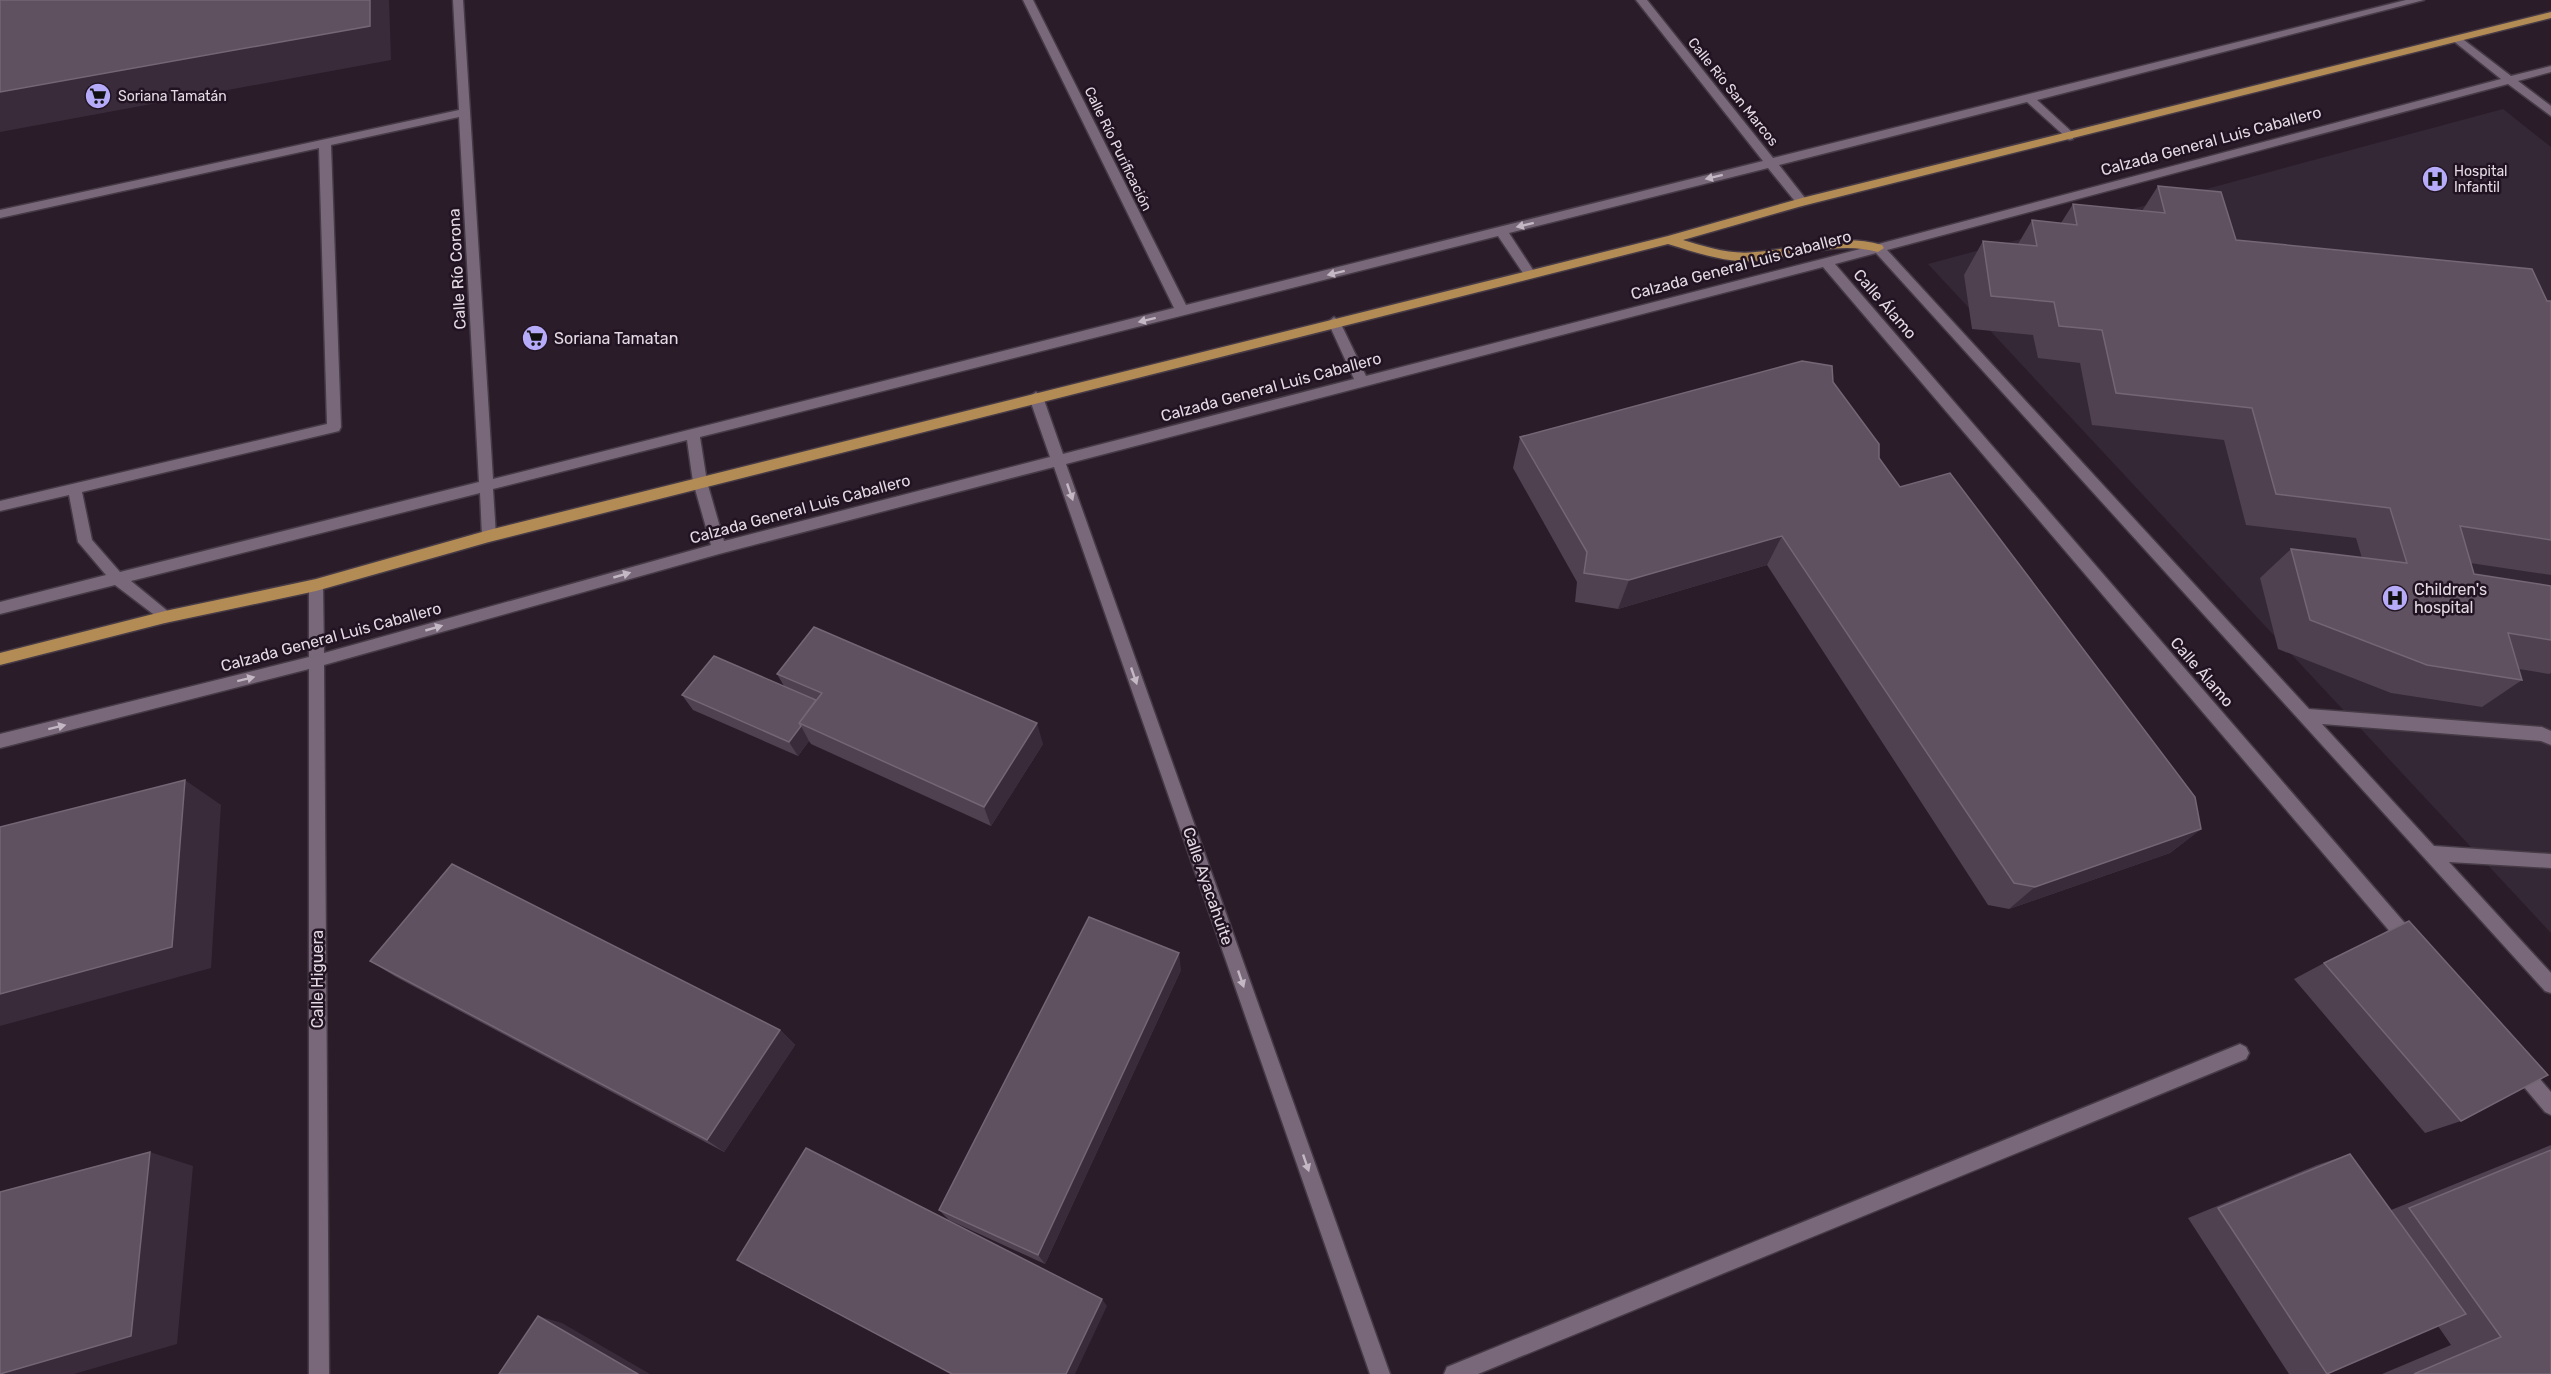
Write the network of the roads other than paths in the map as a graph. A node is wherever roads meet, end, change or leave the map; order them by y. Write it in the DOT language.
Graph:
graph roads {
  1 [pos="458,0"];
  2 [pos="1028,0"];
  3 [pos="1641,0"];
  4 [pos="2419,0"];
  5 [pos="2551,15"];
  6 [pos="2456,39"];
  7 [pos="2551,69"];
  8 [pos="2509,80"];
  9 [pos="2029,98"];
  10 [pos="465,112"];
  11 [pos="2551,112"];
  12 [pos="2069,136"];
  13 [pos="325,142"];
  14 [pos="1771,163"];
  15 [pos="1802,202"];
  16 [pos="0,214"];
  17 [pos="1501,231"];
  18 [pos="1668,240"];
  19 [pos="1878,248"];
  20 [pos="1826,262"];
  21 [pos="1528,273"];
  22 [pos="1182,311"];
  23 [pos="1334,322"];
  24 [pos="1362,382"];
  25 [pos="1036,398"];
  26 [pos="693,434"];
  27 [pos="1059,461"];
  28 [pos="700,482"];
  29 [pos="487,486"];
  30 [pos="75,489"];
  31 [pos="0,506"];
  32 [pos="489,536"];
  33 [pos="719,548"];
  34 [pos="117,579"];
  35 [pos="316,585"];
  36 [pos="0,608"];
  37 [pos="165,617"];
  38 [pos="0,659"];
  39 [pos="316,661"];
  40 [pos="2308,716"];
  41 [pos="2551,738"];
  42 [pos="0,741"];
  43 [pos="2432,853"];
  44 [pos="2551,861"];
  45 [pos="2418,952"];
  46 [pos="2551,985"];
  47 [pos="2240,1053"];
  48 [pos="2512,1060"];
  49 [pos="2551,1106"];
  50 [pos="319,1374"];
  51 [pos="1380,1374"];
  52 [pos="1454,1374"];
  1 -- 10 [label="street, Calle Río Corona"];
  2 -- 22 [label="street, Calle Río Purificación"];
  3 -- 14 [label="street, Calle Río San Marcos"];
  4 -- 9 [label="street"];
  5 -- 6 [label="main road"];
  6 -- 8 [label="street"];
  6 -- 12 [label="main road"];
  7 -- 8 [label="street, Calzada General Luis Caballero"];
  8 -- 11 [label="street"];
  8 -- 19 [label="street, Calzada General Luis Caballero"];
  9 -- 12 [label="street"];
  9 -- 14 [label="street"];
  10 -- 13 [label="street"];
  10 -- 29 [label="street, Calle Río Corona"];
  12 -- 15 [label="main road"];
  13 -- 16 [label="street"];
  13 -- 30 [label="street"];
  14 -- 15 [label="street, Calle Río San Marcos"];
  14 -- 17 [label="street, one-way"];
  15 -- 18 [label="main road"];
  17 -- 21 [label="street"];
  17 -- 22 [label="street, one-way"];
  18 -- 19 [label="main road"];
  18 -- 21 [label="main road"];
  19 -- 20 [label="street, Calzada General Luis Caballero"];
  19 -- 40 [label="street"];
  20 -- 24 [label="street, Calzada General Luis Caballero"];
  20 -- 45 [label="street, Calle Álamo"];
  21 -- 23 [label="main road"];
  22 -- 26 [label="street, one-way"];
  23 -- 24 [label="street"];
  23 -- 25 [label="main road"];
  24 -- 27 [label="street, Calzada General Luis Caballero"];
  25 -- 27 [label="street, Calle Ayacahuite"];
  25 -- 28 [label="main road"];
  26 -- 28 [label="street"];
  26 -- 29 [label="street"];
  27 -- 33 [label="street, Calzada General Luis Caballero"];
  27 -- 51 [label="street, Calle Ayacahuite, one-way"];
  28 -- 32 [label="main road"];
  28 -- 33 [label="street"];
  29 -- 32 [label="street, Calle Río Corona"];
  29 -- 34 [label="street"];
  30 -- 31 [label="street"];
  30 -- 34 [label="street"];
  32 -- 35 [label="main road"];
  39 -- 33 [label="street, Calzada General Luis Caballero, one-way"];
  34 -- 36 [label="street"];
  34 -- 37 [label="street"];
  35 -- 37 [label="main road"];
  35 -- 39 [label="street, Calle Higuera"];
  37 -- 38 [label="main road"];
  42 -- 39 [label="street, Calzada General Luis Caballero, one-way"];
  39 -- 50 [label="street, Calle Higuera"];
  40 -- 41 [label="street"];
  40 -- 43 [label="street"];
  43 -- 44 [label="street"];
  43 -- 46 [label="street"];
  47 -- 52 [label="street"];
  48 -- 49 [label="street"];
}
